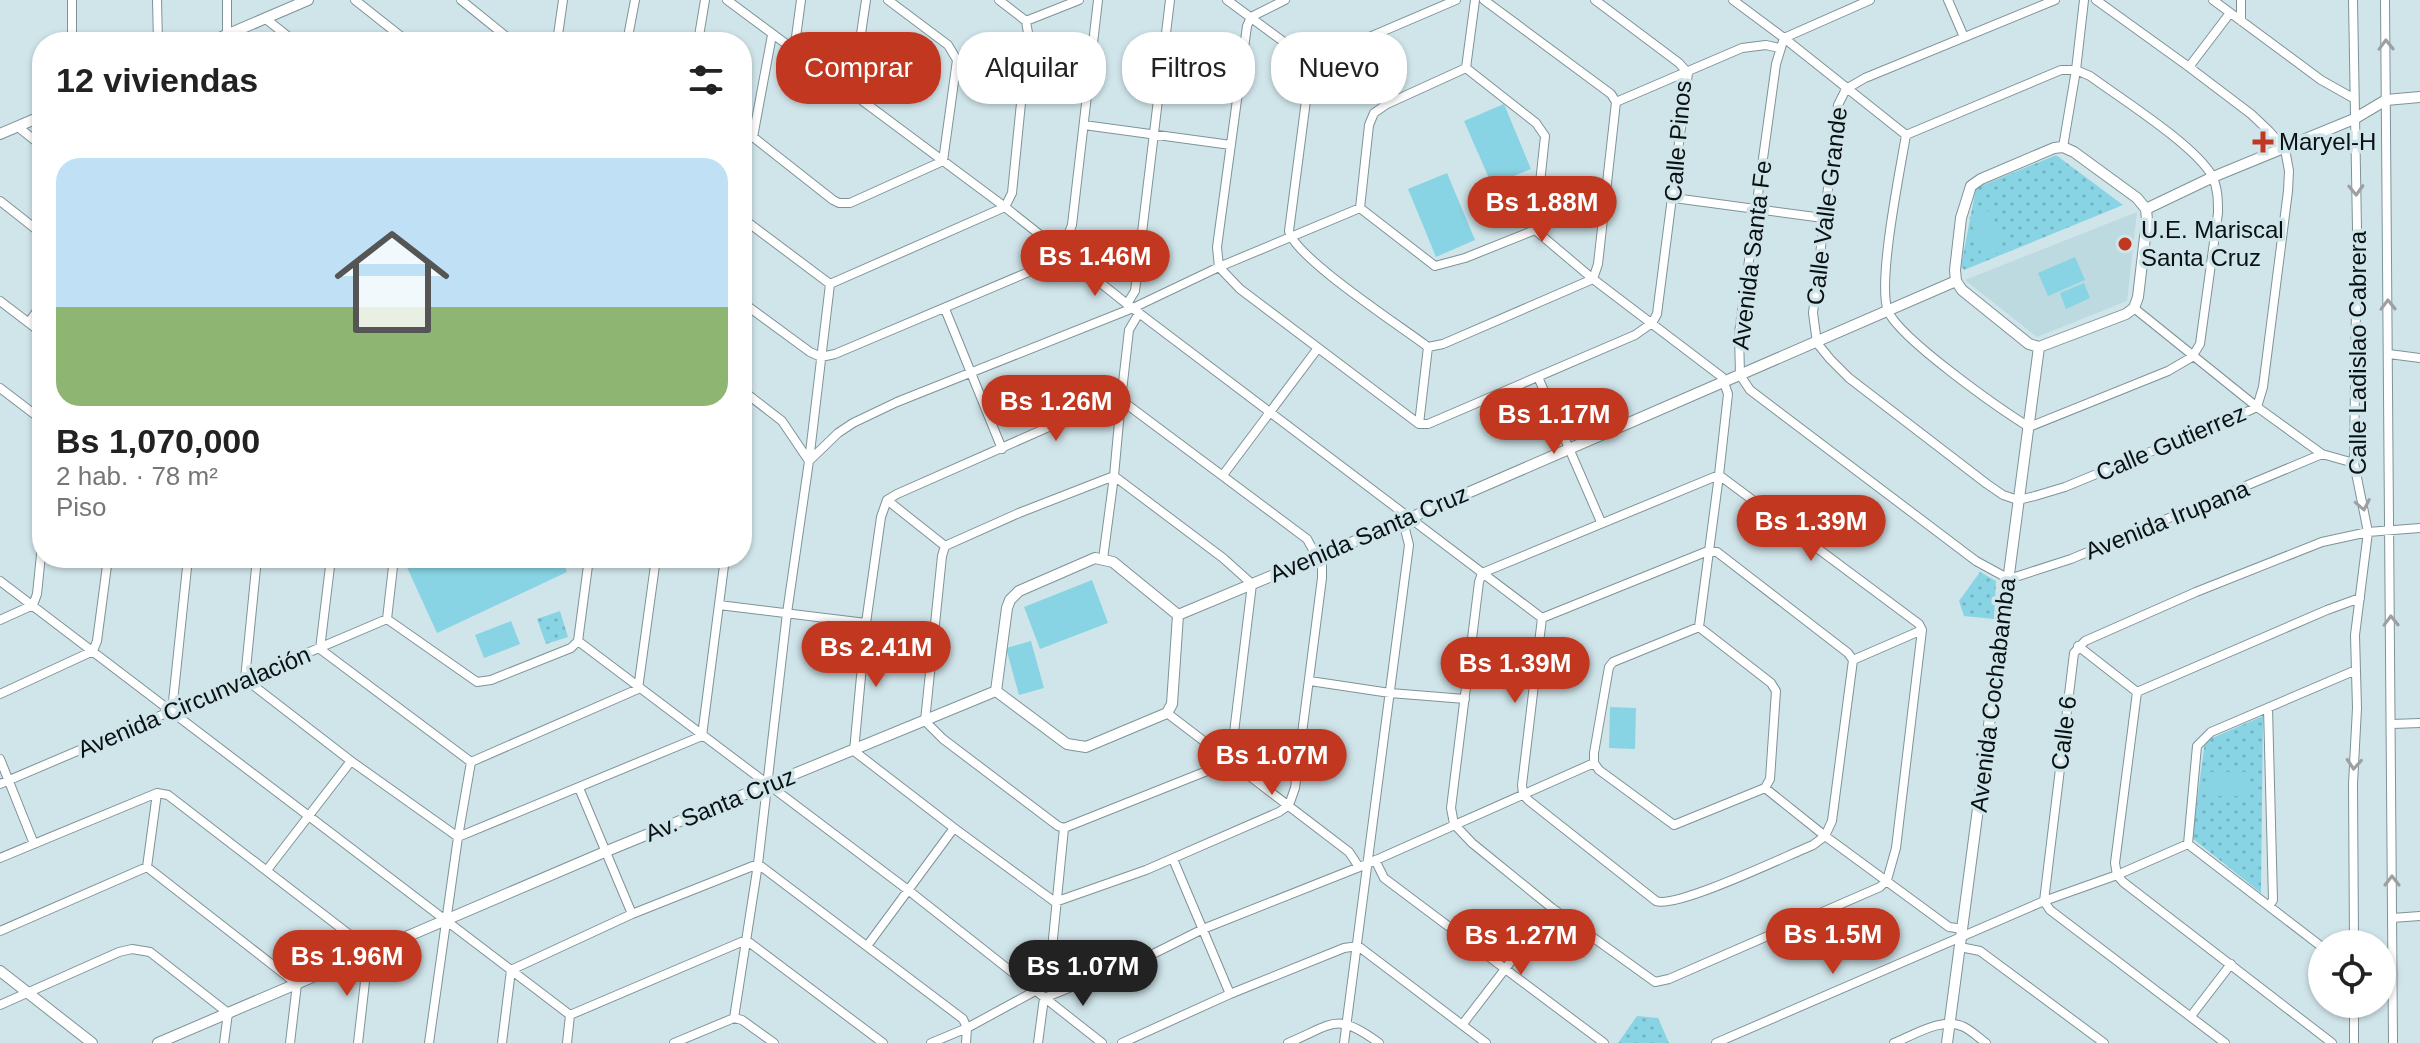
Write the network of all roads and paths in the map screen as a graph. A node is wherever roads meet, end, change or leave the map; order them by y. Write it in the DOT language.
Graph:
graph roads {
  1 [pos="72,0"];
  2 [pos="157,0"];
  3 [pos="227,0"];
  4 [pos="355,0"];
  5 [pos="461,0"];
  6 [pos="563,0"];
  7 [pos="635,0"];
  8 [pos="705,0"];
  9 [pos="801,0"];
  10 [pos="866,0"];
  11 [pos="888,0"];
  12 [pos="999,0"];
  13 [pos="1079,0"];
  14 [pos="1098,0"];
  15 [pos="1170,0"];
  16 [pos="1227,0"];
  17 [pos="1285,0"];
  18 [pos="1456,0"];
  19 [pos="1475,0"];
  20 [pos="1484,0"];
  21 [pos="1595,0"];
  22 [pos="1733,0"];
  23 [pos="1870,0"];
  24 [pos="1948,0"];
  25 [pos="2055,0"];
  26 [pos="2084,0"];
  27 [pos="2096,0"];
  28 [pos="2213,0"];
  29 [pos="2241,0"];
  30 [pos="2353,0"];
  31 [pos="2385,0"];
  32 [pos="302,1"];
  33 [pos="729,1"];
  34 [pos="2230,13"];
  35 [pos="1251,17"];
  36 [pos="266,19"];
  37 [pos="1026,21"];
  38 [pos="2241,21"];
  39 [pos="72,32"];
  40 [pos="158,32"];
  41 [pos="227,32"];
  42 [pos="234,32"];
  43 [pos="282,32"];
  44 [pos="395,32"];
  45 [pos="501,32"];
  46 [pos="558,32"];
  47 [pos="629,32"];
  48 [pos="700,32"];
  49 [pos="797,32"];
  50 [pos="861,32"];
  51 [pos="1271,32"];
  52 [pos="1381,32"];
  53 [pos="772,35"];
  54 [pos="1964,37"];
  55 [pos="776,38"];
  56 [pos="1784,38"];
  57 [pos="1779,48"];
  58 [pos="2189,67"];
  59 [pos="1466,68"];
  60 [pos="2076,70"];
  61 [pos="1688,73"];
  62 [pos="1846,89"];
  63 [pos="2420,97"];
  64 [pos="2353,98"];
  65 [pos="2386,100"];
  66 [pos="1616,102"];
  67 [pos="864,104"];
  68 [pos="1306,104"];
  69 [pos="2354,119"];
  70 [pos="32,121"];
  71 [pos="1084,125"];
  72 [pos="18,127"];
  73 [pos="0,134"];
  74 [pos="1154,135"];
  75 [pos="1906,135"];
  76 [pos="753,137"];
  77 [pos="32,138"];
  78 [pos="1231,145"];
  79 [pos="2063,147"];
  80 [pos="2285,149"];
  81 [pos="943,161"];
  82 [pos="2213,177"];
  83 [pos="1674,198"];
  84 [pos="0,201"];
  85 [pos="1005,207"];
  86 [pos="1360,208"];
  87 [pos="1755,208"];
  88 [pos="2146,209"];
  89 [pos="1823,218"];
  90 [pos="32,226"];
  91 [pos="752,226"];
  92 [pos="1535,230"];
  93 [pos="1290,239"];
  94 [pos="1062,251"];
  95 [pos="1219,267"];
  96 [pos="1593,279"];
  97 [pos="1956,281"];
  98 [pos="830,284"];
  99 [pos="0,301"];
  100 [pos="1133,308"];
  101 [pos="2134,308"];
  102 [pos="752,309"];
  103 [pos="945,309"];
  104 [pos="1889,312"];
  105 [pos="32,318"];
  106 [pos="29,322"];
  107 [pos="1652,323"];
  108 [pos="32,325"];
  109 [pos="1817,343"];
  110 [pos="1428,347"];
  111 [pos="2039,347"];
  112 [pos="1318,348"];
  113 [pos="2389,354"];
  114 [pos="821,357"];
  115 [pos="2192,357"];
  116 [pos="2420,358"];
  117 [pos="971,373"];
  118 [pos="1740,375"];
  119 [pos="1538,377"];
  120 [pos="1726,382"];
  121 [pos="0,388"];
  122 [pos="752,398"];
  123 [pos="1121,400"];
  124 [pos="2257,407"];
  125 [pos="32,412"];
  126 [pos="1271,413"];
  127 [pos="1419,424"];
  128 [pos="2029,427"];
  129 [pos="1568,448"];
  130 [pos="1002,449"];
  131 [pos="2322,454"];
  132 [pos="809,461"];
  133 [pos="2354,463"];
  134 [pos="1223,475"];
  135 [pos="1719,475"];
  136 [pos="1114,476"];
  137 [pos="887,500"];
  138 [pos="2018,500"];
  139 [pos="1407,519"];
  140 [pos="1601,522"];
  141 [pos="2420,528"];
  142 [pos="2390,531"];
  143 [pos="2368,532"];
  144 [pos="945,546"];
  145 [pos="1708,551"];
  146 [pos="1318,556"];
  147 [pos="1103,559"];
  148 [pos="40,568"];
  149 [pos="107,568"];
  150 [pos="187,568"];
  151 [pos="256,568"];
  152 [pos="330,568"];
  153 [pos="393,568"];
  154 [pos="588,568"];
  155 [pos="655,568"];
  156 [pos="724,568"];
  157 [pos="1482,573"];
  158 [pos="2009,579"];
  159 [pos="0,581"];
  160 [pos="1252,584"];
  161 [pos="2360,598"];
  162 [pos="33,605"];
  163 [pos="719,605"];
  164 [pos="787,613"];
  165 [pos="1178,615"];
  166 [pos="1542,618"];
  167 [pos="387,619"];
  168 [pos="0,620"];
  169 [pos="866,623"];
  170 [pos="1699,627"];
  171 [pos="1922,630"];
  172 [pos="578,641"];
  173 [pos="2078,646"];
  174 [pos="320,649"];
  175 [pos="93,651"];
  176 [pos="1853,660"];
  177 [pos="2356,670"];
  178 [pos="245,679"];
  179 [pos="1310,681"];
  180 [pos="638,689"];
  181 [pos="996,691"];
  182 [pos="2137,692"];
  183 [pos="1390,693"];
  184 [pos="0,694"];
  185 [pos="1465,699"];
  186 [pos="2268,708"];
  187 [pos="172,711"];
  188 [pos="1167,713"];
  189 [pos="925,721"];
  190 [pos="2420,723"];
  191 [pos="2392,724"];
  192 [pos="702,736"];
  193 [pos="854,751"];
  194 [pos="0,759"];
  195 [pos="1228,759"];
  196 [pos="351,761"];
  197 [pos="471,762"];
  198 [pos="1594,763"];
  199 [pos="4,782"];
  200 [pos="768,784"];
  201 [pos="579,788"];
  202 [pos="1765,788"];
  203 [pos="157,793"];
  204 [pos="1523,794"];
  205 [pos="1289,805"];
  206 [pos="308,816"];
  207 [pos="1454,824"];
  208 [pos="954,828"];
  209 [pos="1064,828"];
  210 [pos="1825,836"];
  211 [pos="458,837"];
  212 [pos="34,844"];
  213 [pos="2188,844"];
  214 [pos="607,851"];
  215 [pos="0,858"];
  216 [pos="1173,859"];
  217 [pos="758,864"];
  218 [pos="1367,864"];
  219 [pos="147,867"];
  220 [pos="267,870"];
  221 [pos="2117,875"];
  222 [pos="1887,880"];
  223 [pos="908,890"];
  224 [pos="2044,901"];
  225 [pos="1055,902"];
  226 [pos="2269,906"];
  227 [pos="1552,908"];
  228 [pos="632,914"];
  229 [pos="2420,916"];
  230 [pos="2392,918"];
  231 [pos="446,920"];
  232 [pos="1203,929"];
  233 [pos="2354,930"];
  234 [pos="0,931"];
  235 [pos="2308,936"];
  236 [pos="1961,938"];
  237 [pos="746,940"];
  238 [pos="867,946"];
  239 [pos="1358,946"];
  240 [pos="367,954"];
  241 [pos="2231,964"];
  242 [pos="511,970"];
  243 [pos="1506,970"];
  244 [pos="0,971"];
  245 [pos="297,984"];
  246 [pos="1035,991"];
  247 [pos="28,992"];
  248 [pos="1230,994"];
  249 [pos="1048,996"];
  250 [pos="0,1005"];
  251 [pos="228,1013"];
  252 [pos="570,1015"];
  253 [pos="2191,1016"];
  254 [pos="734,1018"];
  255 [pos="2354,1018"];
  256 [pos="1347,1022"];
  257 [pos="1950,1023"];
  258 [pos="1462,1025"];
  259 [pos="967,1028"];
  260 [pos="92,1043"];
  261 [pos="158,1043"];
  262 [pos="224,1043"];
  263 [pos="290,1043"];
  264 [pos="358,1043"];
  265 [pos="429,1043"];
  266 [pos="502,1043"];
  267 [pos="567,1043"];
  268 [pos="674,1043"];
  269 [pos="774,1043"];
  270 [pos="883,1043"];
  271 [pos="931,1043"];
  272 [pos="966,1043"];
  273 [pos="1038,1043"];
  274 [pos="1102,1043"];
  275 [pos="1122,1043"];
  276 [pos="1288,1043"];
  277 [pos="1344,1043"];
  278 [pos="1379,1043"];
  279 [pos="1486,1043"];
  280 [pos="1604,1043"];
  281 [pos="1716,1043"];
  282 [pos="1894,1043"];
  283 [pos="1947,1043"];
  284 [pos="1986,1043"];
  285 [pos="2104,1043"];
  286 [pos="2225,1043"];
  287 [pos="2332,1043"];
  288 [pos="2354,1043"];
  289 [pos="2393,1043"];
  1 -- 39 [label="street"];
  2 -- 40 [label="street"];
  3 -- 41 [label="street"];
  4 -- 44 [label="street"];
  5 -- 45 [label="street"];
  6 -- 46 [label="street"];
  7 -- 47 [label="street"];
  8 -- 48 [label="street"];
  9 -- 49 [label="street"];
  10 -- 50 [label="street"];
  11 -- 81 [label="street"];
  12 -- 37 [label="street"];
  13 -- 37 [label="street"];
  14 -- 71 [label="street"];
  15 -- 74 [label="street"];
  16 -- 35 [label="street"];
  17 -- 35 [label="street"];
  18 -- 52 [label="street"];
  19 -- 59 [label="street"];
  20 -- 66 [label="street"];
  21 -- 61 [label="street, Calle Pinos"];
  22 -- 56 [label="street"];
  23 -- 56 [label="street"];
  24 -- 54 [label="street"];
  25 -- 54 [label="street, Calle Valle Grande"];
  26 -- 60 [label="street"];
  27 -- 58 [label="street"];
  28 -- 34 [label="street"];
  29 -- 38 [label="street"];
  30 -- 64 [label="street, Calle Ladislao Cabrera"];
  65 -- 31 [label="street, one-way"];
  32 -- 36 [label="street"];
  33 -- 53 [label="street"];
  34 -- 38 [label="street"];
  34 -- 58 [label="street"];
  35 -- 51 [label="street"];
  35 -- 78 [label="street"];
  36 -- 42 [label="street"];
  36 -- 43 [label="street"];
  37 -- 85 [label="street"];
  38 -- 64 [label="street"];
  53 -- 55 [label="street"];
  53 -- 76 [label="street"];
  54 -- 62 [label="street, Calle Valle Grande"];
  56 -- 57 [label="street, Avenida Santa Fe"];
  56 -- 62 [label="street"];
  57 -- 61 [label="street"];
  57 -- 87 [label="street, Avenida Santa Fe"];
  58 -- 80 [label="street"];
  59 -- 86 [label="street"];
  59 -- 92 [label="street"];
  60 -- 75 [label="street"];
  60 -- 79 [label="street"];
  60 -- 82 [label="street"];
  61 -- 66 [label="street"];
  61 -- 83 [label="street, Calle Pinos"];
  62 -- 75 [label="street"];
  62 -- 89 [label="street, Calle Valle Grande"];
  63 -- 65 [label="street"];
  64 -- 69 [label="street, Calle Ladislao Cabrera"];
  65 -- 69 [label="street"];
  113 -- 65 [label="street, one-way"];
  66 -- 96 [label="street"];
  67 -- 81 [label="street"];
  68 -- 93 [label="street"];
  69 -- 80 [label="street"];
  69 -- 133 [label="street, Calle Ladislao Cabrera, one-way"];
  70 -- 72 [label="street"];
  71 -- 74 [label="street"];
  71 -- 94 [label="street"];
  72 -- 73 [label="street"];
  72 -- 77 [label="street"];
  74 -- 78 [label="street"];
  74 -- 100 [label="street"];
  75 -- 104 [label="street"];
  76 -- 81 [label="street"];
  78 -- 95 [label="street"];
  79 -- 88 [label="street"];
  79 -- 97 [label="street"];
  80 -- 82 [label="street"];
  80 -- 124 [label="street, Calle Gutierrez"];
  81 -- 85 [label="street"];
  82 -- 88 [label="street"];
  82 -- 115 [label="street"];
  83 -- 87 [label="street"];
  83 -- 107 [label="street, Calle Pinos"];
  84 -- 90 [label="street"];
  85 -- 94 [label="street"];
  85 -- 98 [label="street"];
  86 -- 92 [label="street"];
  86 -- 93 [label="street"];
  87 -- 89 [label="street"];
  87 -- 118 [label="street, Avenida Santa Fe"];
  88 -- 101 [label="street"];
  89 -- 109 [label="street, Calle Valle Grande"];
  91 -- 98 [label="street"];
  92 -- 96 [label="street"];
  93 -- 95 [label="street"];
  93 -- 110 [label="street"];
  94 -- 100 [label="street"];
  94 -- 103 [label="street"];
  95 -- 100 [label="street"];
  95 -- 112 [label="street"];
  96 -- 107 [label="street"];
  96 -- 110 [label="street"];
  97 -- 104 [label="street, Avenida Santa Cruz"];
  97 -- 111 [label="street"];
  98 -- 114 [label="street"];
  99 -- 106 [label="street"];
  100 -- 117 [label="street"];
  100 -- 123 [label="street"];
  100 -- 126 [label="street"];
  101 -- 111 [label="street"];
  101 -- 115 [label="street"];
  102 -- 114 [label="street"];
  103 -- 114 [label="street"];
  103 -- 117 [label="street"];
  104 -- 109 [label="street, Avenida Santa Cruz"];
  104 -- 128 [label="street"];
  105 -- 106 [label="street"];
  106 -- 108 [label="street"];
  107 -- 119 [label="street"];
  107 -- 120 [label="street"];
  109 -- 118 [label="street, Avenida Santa Cruz"];
  109 -- 138 [label="street"];
  110 -- 127 [label="street"];
  111 -- 128 [label="street, Avenida Cochabamba"];
  112 -- 126 [label="street"];
  112 -- 127 [label="street"];
  113 -- 116 [label="street"];
  113 -- 142 [label="street"];
  114 -- 132 [label="street"];
  115 -- 124 [label="street"];
  115 -- 128 [label="street"];
  117 -- 130 [label="street"];
  117 -- 132 [label="street"];
  118 -- 120 [label="street, Avenida Santa Cruz"];
  118 -- 158 [label="street, Avenida Santa Fe"];
  119 -- 127 [label="street"];
  119 -- 129 [label="street"];
  120 -- 129 [label="street, Avenida Santa Cruz"];
  120 -- 135 [label="street"];
  121 -- 125 [label="street"];
  122 -- 132 [label="street"];
  123 -- 130 [label="street"];
  123 -- 134 [label="street"];
  123 -- 136 [label="street"];
  124 -- 131 [label="street"];
  124 -- 138 [label="street, Calle Gutierrez"];
  126 -- 134 [label="street"];
  126 -- 139 [label="street"];
  128 -- 138 [label="street, Avenida Cochabamba"];
  129 -- 139 [label="street, Avenida Santa Cruz"];
  129 -- 140 [label="street"];
  130 -- 137 [label="street"];
  131 -- 133 [label="street"];
  131 -- 158 [label="street, Avenida Irupana"];
  132 -- 164 [label="street"];
  133 -- 143 [label="street, Calle Ladislao Cabrera, one-way"];
  134 -- 146 [label="street"];
  135 -- 140 [label="street"];
  135 -- 145 [label="street"];
  135 -- 171 [label="street"];
  136 -- 144 [label="street"];
  136 -- 147 [label="street"];
  136 -- 160 [label="street"];
  137 -- 144 [label="street"];
  137 -- 169 [label="street"];
  138 -- 158 [label="street, Avenida Cochabamba"];
  139 -- 146 [label="street, Avenida Santa Cruz"];
  139 -- 157 [label="street"];
  139 -- 183 [label="street"];
  140 -- 157 [label="street"];
  141 -- 142 [label="street"];
  142 -- 143 [label="street"];
  191 -- 142 [label="street, one-way"];
  143 -- 161 [label="street, Calle Ladislao Cabrera"];
  143 -- 173 [label="street"];
  144 -- 189 [label="street"];
  145 -- 166 [label="street"];
  145 -- 170 [label="street"];
  145 -- 176 [label="street"];
  146 -- 160 [label="street, Avenida Santa Cruz"];
  146 -- 179 [label="street"];
  147 -- 165 [label="street"];
  147 -- 181 [label="street"];
  148 -- 162 [label="street"];
  149 -- 175 [label="street"];
  150 -- 187 [label="street"];
  151 -- 178 [label="street"];
  152 -- 174 [label="street"];
  153 -- 167 [label="street"];
  154 -- 172 [label="street"];
  155 -- 180 [label="street"];
  156 -- 163 [label="street"];
  157 -- 166 [label="street"];
  157 -- 185 [label="street"];
  158 -- 236 [label="street, Avenida Cochabamba"];
  159 -- 162 [label="street"];
  160 -- 165 [label="street, Avenida Santa Cruz"];
  160 -- 195 [label="street"];
  161 -- 177 [label="street, Calle Ladislao Cabrera"];
  161 -- 182 [label="street"];
  162 -- 168 [label="street"];
  162 -- 175 [label="street"];
  163 -- 164 [label="street"];
  163 -- 192 [label="street"];
  164 -- 169 [label="street"];
  164 -- 200 [label="street"];
  165 -- 188 [label="street"];
  166 -- 204 [label="street"];
  167 -- 172 [label="street"];
  167 -- 174 [label="street, Avenida Circunvalación"];
  169 -- 193 [label="street"];
  170 -- 198 [label="street"];
  170 -- 202 [label="street"];
  171 -- 176 [label="street"];
  171 -- 222 [label="street"];
  172 -- 180 [label="street"];
  173 -- 182 [label="street"];
  173 -- 224 [label="street, Calle 6"];
  174 -- 178 [label="street, Avenida Circunvalación"];
  174 -- 197 [label="street"];
  175 -- 184 [label="street"];
  175 -- 187 [label="street"];
  176 -- 210 [label="street"];
  177 -- 186 [label="street"];
  177 -- 233 [label="street, Calle Ladislao Cabrera, one-way"];
  178 -- 187 [label="street, Avenida Circunvalación"];
  178 -- 196 [label="street"];
  179 -- 183 [label="street"];
  179 -- 205 [label="street"];
  180 -- 192 [label="street"];
  180 -- 197 [label="street"];
  181 -- 188 [label="street"];
  181 -- 189 [label="street, Av. Santa Cruz"];
  182 -- 221 [label="street"];
  183 -- 185 [label="street"];
  183 -- 218 [label="street"];
  185 -- 207 [label="street"];
  186 -- 213 [label="street"];
  186 -- 226 [label="street"];
  187 -- 199 [label="street, Avenida Circunvalación"];
  187 -- 206 [label="street"];
  188 -- 195 [label="street"];
  189 -- 193 [label="street, Av. Santa Cruz"];
  189 -- 209 [label="street"];
  190 -- 191 [label="street"];
  230 -- 191 [label="street, one-way"];
  192 -- 200 [label="street"];
  192 -- 201 [label="street"];
  193 -- 200 [label="street, Av. Santa Cruz"];
  193 -- 208 [label="street"];
  194 -- 199 [label="street"];
  195 -- 205 [label="street"];
  195 -- 209 [label="street"];
  196 -- 206 [label="street"];
  196 -- 211 [label="street"];
  197 -- 211 [label="street"];
  198 -- 202 [label="street"];
  198 -- 204 [label="street"];
  199 -- 212 [label="street"];
  200 -- 214 [label="street, Av. Santa Cruz"];
  200 -- 217 [label="street"];
  200 -- 223 [label="street"];
  201 -- 211 [label="street"];
  201 -- 214 [label="street"];
  202 -- 210 [label="street"];
  203 -- 212 [label="street"];
  203 -- 219 [label="street"];
  203 -- 220 [label="street"];
  204 -- 207 [label="street"];
  204 -- 210 [label="street"];
  205 -- 216 [label="street"];
  205 -- 218 [label="street"];
  206 -- 220 [label="street"];
  206 -- 231 [label="street"];
  207 -- 218 [label="street"];
  207 -- 227 [label="street"];
  208 -- 223 [label="street"];
  208 -- 225 [label="street"];
  209 -- 225 [label="street"];
  210 -- 222 [label="street"];
  211 -- 231 [label="street"];
  212 -- 215 [label="street"];
  213 -- 221 [label="street"];
  213 -- 226 [label="street"];
  214 -- 228 [label="street"];
  214 -- 231 [label="street, Av. Santa Cruz"];
  216 -- 225 [label="street"];
  216 -- 232 [label="street"];
  217 -- 228 [label="street"];
  217 -- 237 [label="street"];
  217 -- 238 [label="street"];
  218 -- 232 [label="street"];
  218 -- 239 [label="street"];
  218 -- 243 [label="street"];
  219 -- 234 [label="street"];
  219 -- 245 [label="street"];
  220 -- 240 [label="street"];
  221 -- 224 [label="street"];
  221 -- 241 [label="street"];
  222 -- 227 [label="street"];
  222 -- 236 [label="street"];
  223 -- 238 [label="street"];
  223 -- 246 [label="street"];
  224 -- 236 [label="street"];
  224 -- 253 [label="street"];
  225 -- 249 [label="street"];
  226 -- 235 [label="street"];
  227 -- 243 [label="street"];
  228 -- 242 [label="street"];
  229 -- 230 [label="street"];
  230 -- 289 [label="street"];
  231 -- 240 [label="street, Av. Santa Cruz"];
  231 -- 242 [label="street"];
  231 -- 265 [label="street"];
  232 -- 248 [label="street"];
  232 -- 249 [label="street"];
  236 -- 257 [label="street, Avenida Cochabamba"];
  236 -- 281 [label="street"];
  236 -- 285 [label="street"];
  237 -- 252 [label="street"];
  237 -- 254 [label="street"];
  237 -- 270 [label="street"];
  238 -- 259 [label="street"];
  239 -- 248 [label="street"];
  239 -- 256 [label="street"];
  239 -- 258 [label="street"];
  240 -- 245 [label="street, Av. Santa Cruz"];
  240 -- 264 [label="street"];
  241 -- 253 [label="street"];
  241 -- 287 [label="street"];
  242 -- 252 [label="street"];
  242 -- 266 [label="street"];
  243 -- 258 [label="street"];
  243 -- 280 [label="street"];
  244 -- 247 [label="street"];
  245 -- 251 [label="street, Av. Santa Cruz"];
  245 -- 263 [label="street"];
  246 -- 249 [label="street"];
  246 -- 259 [label="street"];
  247 -- 250 [label="street"];
  247 -- 251 [label="street"];
  247 -- 260 [label="street"];
  248 -- 275 [label="street"];
  249 -- 273 [label="street"];
  249 -- 274 [label="street"];
  251 -- 261 [label="street, Av. Santa Cruz"];
  251 -- 262 [label="street"];
  252 -- 267 [label="street"];
  253 -- 286 [label="street"];
  254 -- 268 [label="street"];
  254 -- 269 [label="street"];
  255 -- 288 [label="street"];
  256 -- 276 [label="street"];
  256 -- 277 [label="street"];
  256 -- 278 [label="street"];
  257 -- 282 [label="street"];
  257 -- 283 [label="street, Avenida Cochabamba"];
  257 -- 284 [label="street"];
  258 -- 279 [label="street"];
  259 -- 271 [label="street"];
  259 -- 272 [label="street"];
}
